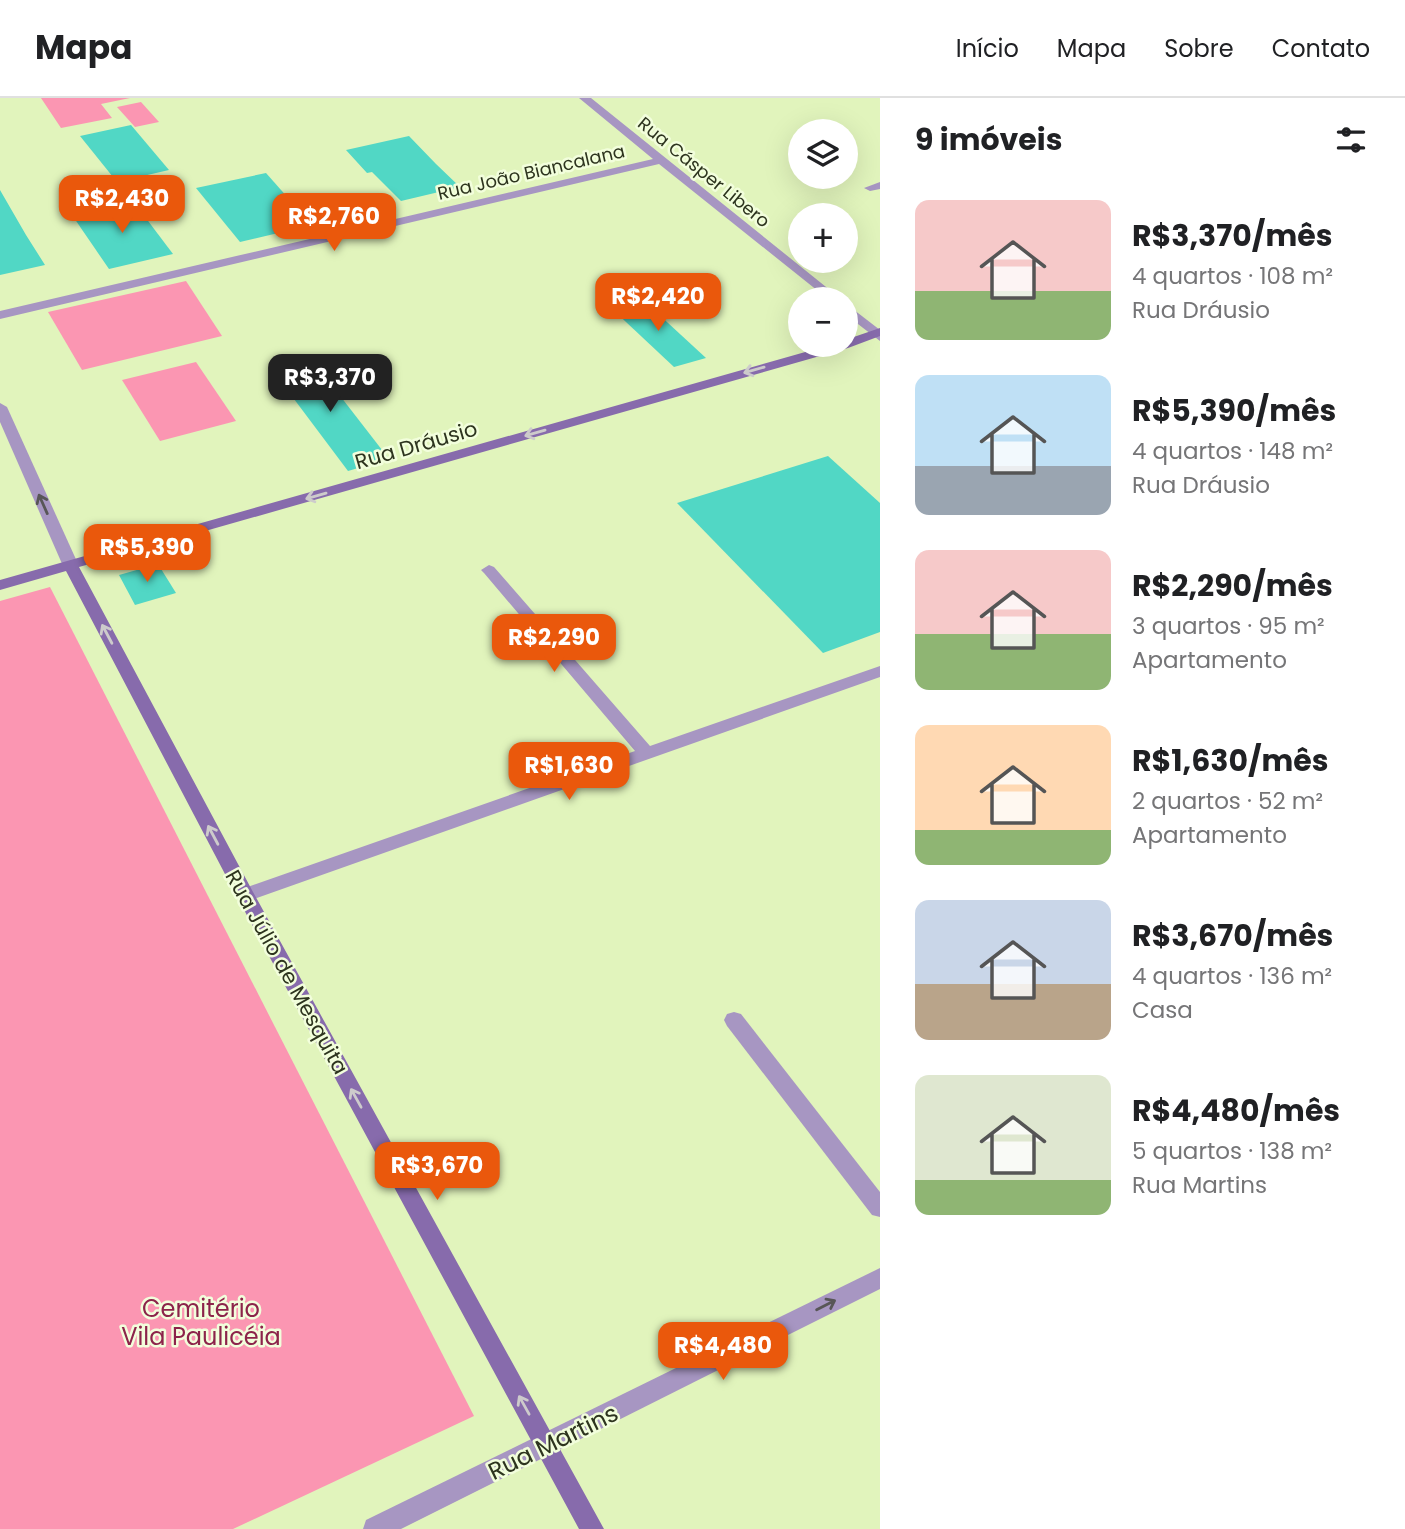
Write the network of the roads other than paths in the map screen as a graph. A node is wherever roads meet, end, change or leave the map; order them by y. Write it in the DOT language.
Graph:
graph roads {
  1 [pos="584,98"];
  2 [pos="662,160"];
  3 [pos="820,287"];
  4 [pos="0,315"];
  5 [pos="858,318"];
  6 [pos="878,334"];
  7 [pos="858,340"];
  8 [pos="799,357"];
  9 [pos="0,407"];
  10 [pos="71,566"];
  11 [pos="489,570"];
  12 [pos="0,585"];
  13 [pos="880,671"];
  14 [pos="647,754"];
  15 [pos="245,895"];
  16 [pos="734,1020"];
  17 [pos="880,1208"];
  18 [pos="880,1278"];
  19 [pos="547,1446"];
  20 [pos="375,1529"];
  21 [pos="592,1529"];
  1 -- 2 [label="street, Rua Cásper Libero"];
  2 -- 3 [label="street, Rua Cásper Libero"];
  2 -- 4 [label="street, Rua João Biancalana"];
  5 -- 6 [label="street"];
  6 -- 7 [label="street, Rua Dráusio"];
  8 -- 10 [label="street, Rua Dráusio, one-way"];
  10 -- 9 [label="street, Rua Júlio de Mesquita, one-way"];
  10 -- 12 [label="street, Rua Dráusio"];
  15 -- 10 [label="street, Rua Júlio de Mesquita, one-way"];
  11 -- 14 [label="street"];
  13 -- 14 [label="street"];
  14 -- 15 [label="street"];
  19 -- 15 [label="street, Rua Júlio de Mesquita, one-way"];
  16 -- 17 [label="street"];
  19 -- 18 [label="street, Rua Martins, one-way"];
  19 -- 20 [label="street, Rua Martins"];
  19 -- 21 [label="street, Rua Júlio de Mesquita"];
}
